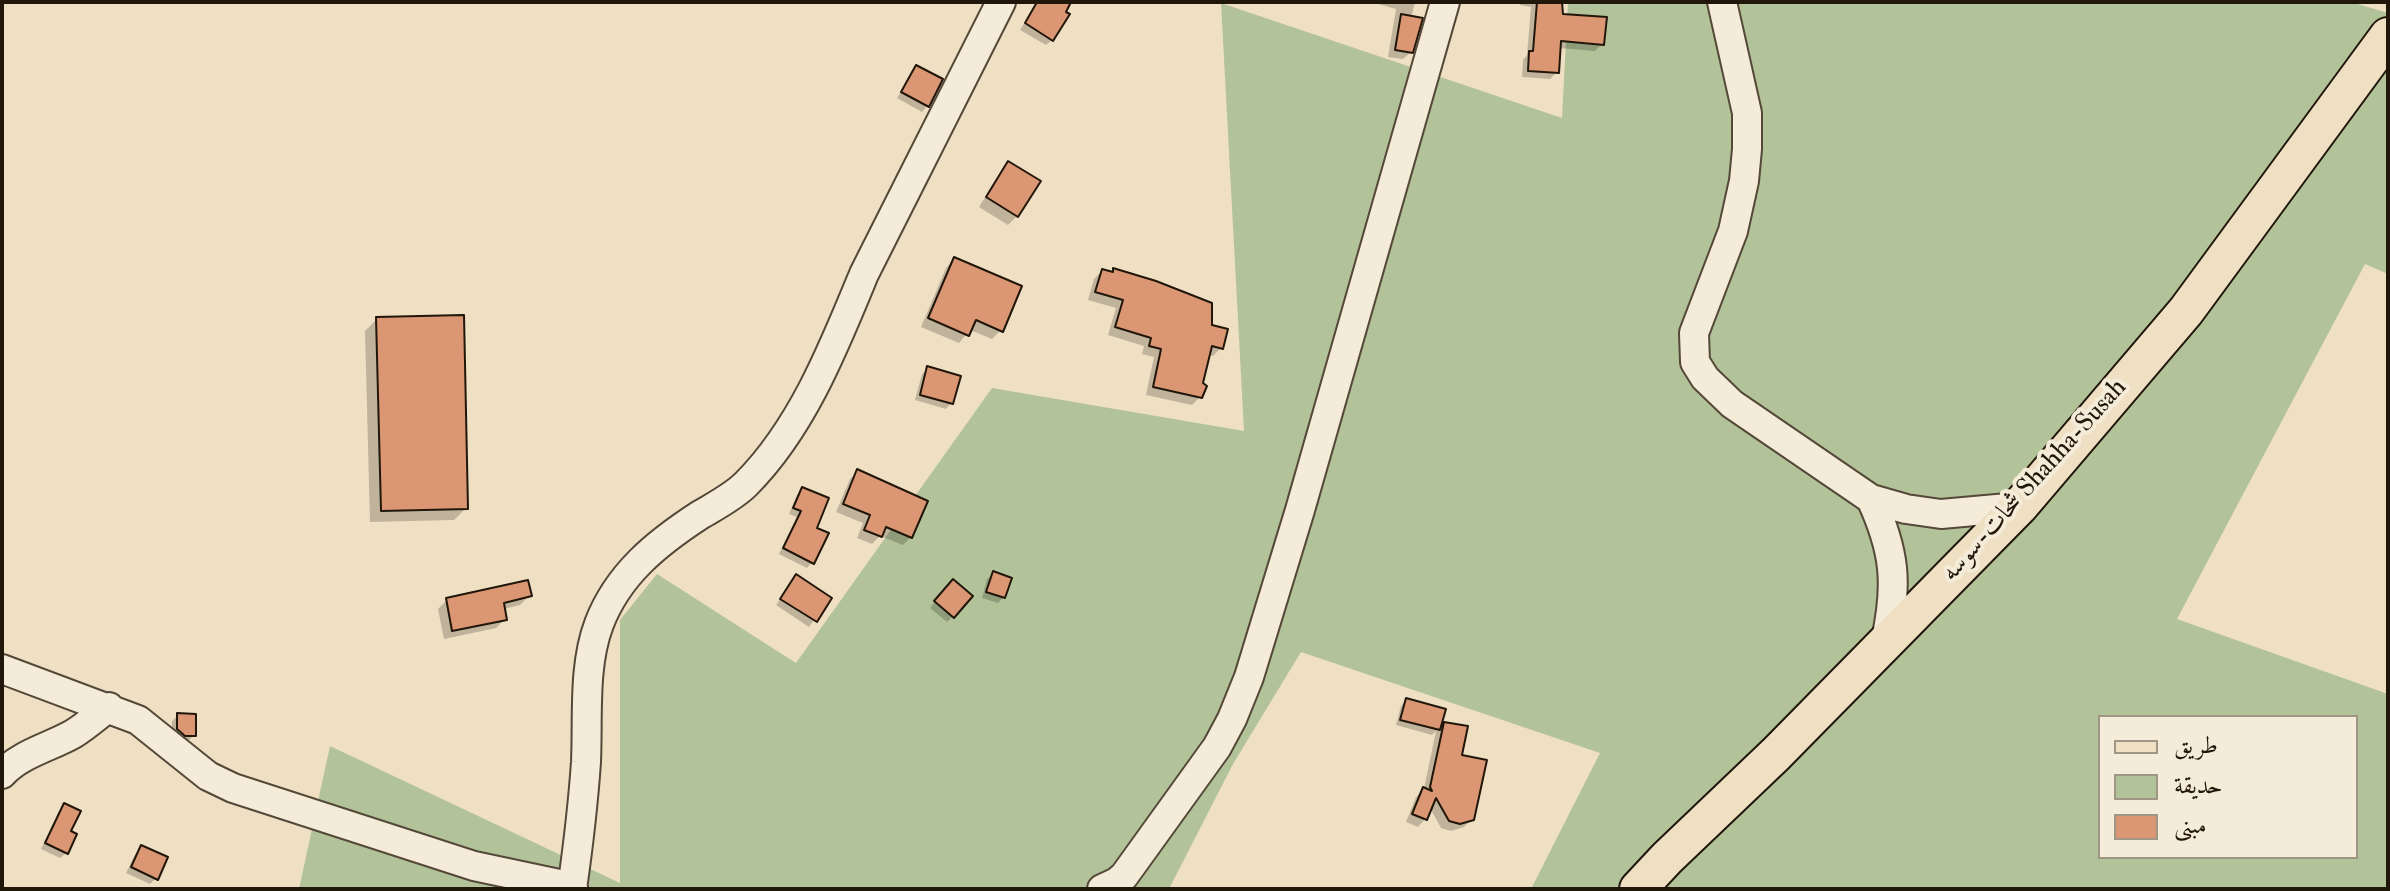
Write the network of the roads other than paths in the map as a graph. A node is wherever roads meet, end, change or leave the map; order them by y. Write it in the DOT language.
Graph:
graph roads {
  1 [pos="1001,2"];
  2 [pos="1445,2"];
  3 [pos="1722,2"];
  4 [pos="2388,36"];
  5 [pos="1871,499"];
  6 [pos="2019,507"];
  7 [pos="1886,640"];
  8 [pos="2,669"];
  9 [pos="109,707"];
  10 [pos="2,774"];
  11 [pos="572,888"];
  12 [pos="1102,889"];
  13 [pos="1638,889"];
  1 -- 11 [label="street"];
  2 -- 12 [label="street"];
  3 -- 5 [label="street"];
  4 -- 6 [label="main road, شحات-سوسه Shahha-Susah"];
  5 -- 6 [label="street"];
  5 -- 7 [label="street"];
  6 -- 7 [label="main road, شحات-سوسه Shahha-Susah"];
  7 -- 13 [label="main road, شحات-سوسه Shahha-Susah"];
  8 -- 9 [label="street"];
  9 -- 10 [label="street"];
  9 -- 11 [label="street"];
}
